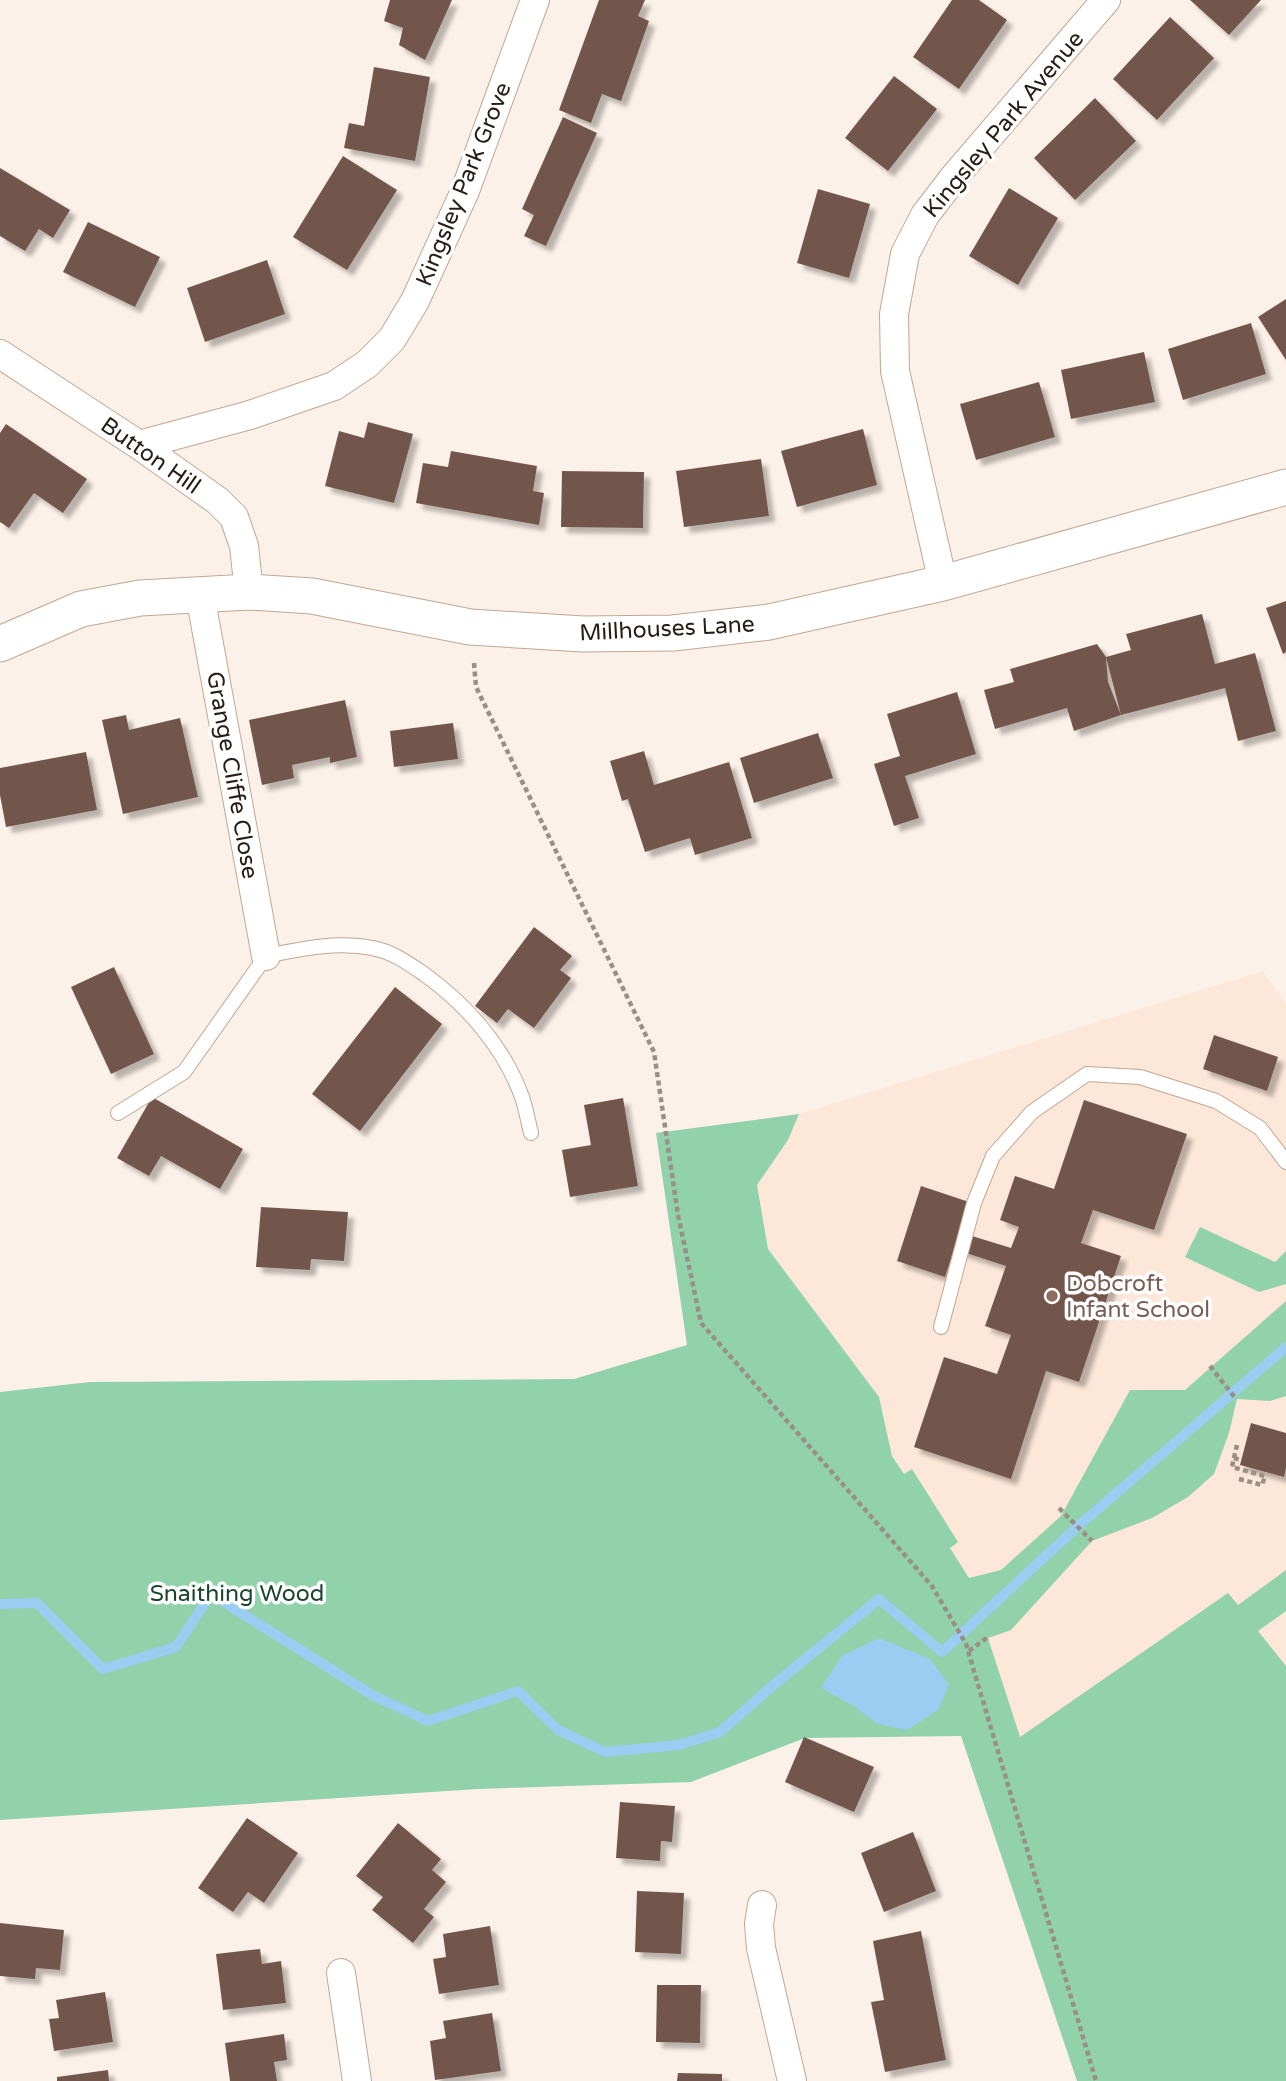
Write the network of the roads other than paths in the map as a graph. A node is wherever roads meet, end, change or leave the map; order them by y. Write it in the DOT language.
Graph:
graph roads {
  1 [pos="535,0"];
  2 [pos="1106,0"];
  3 [pos="0,354"];
  4 [pos="139,445"];
  5 [pos="1286,487"];
  6 [pos="943,583"];
  7 [pos="249,592"];
  8 [pos="200,595"];
  9 [pos="0,644"];
  10 [pos="266,956"];
  11 [pos="118,1113"];
  12 [pos="531,1133"];
  13 [pos="1286,1163"];
  14 [pos="941,1327"];
  15 [pos="762,1905"];
  16 [pos="341,1973"];
  17 [pos="357,2081"];
  18 [pos="792,2081"];
  1 -- 4 [label="street, Kingsley Park Grove"];
  2 -- 6 [label="street, Kingsley Park Avenue"];
  3 -- 4 [label="street, Button Hill"];
  4 -- 7 [label="street, Button Hill"];
  5 -- 6 [label="street, Millhouses Lane"];
  6 -- 7 [label="street, Millhouses Lane"];
  7 -- 8 [label="street, Millhouses Lane"];
  8 -- 9 [label="street, Millhouses Lane"];
  8 -- 10 [label="street, Grange Cliffe Close"];
  10 -- 11 [label="lane"];
  10 -- 12 [label="lane"];
  13 -- 14 [label="lane"];
  15 -- 18 [label="street"];
  16 -- 17 [label="street"];
}
